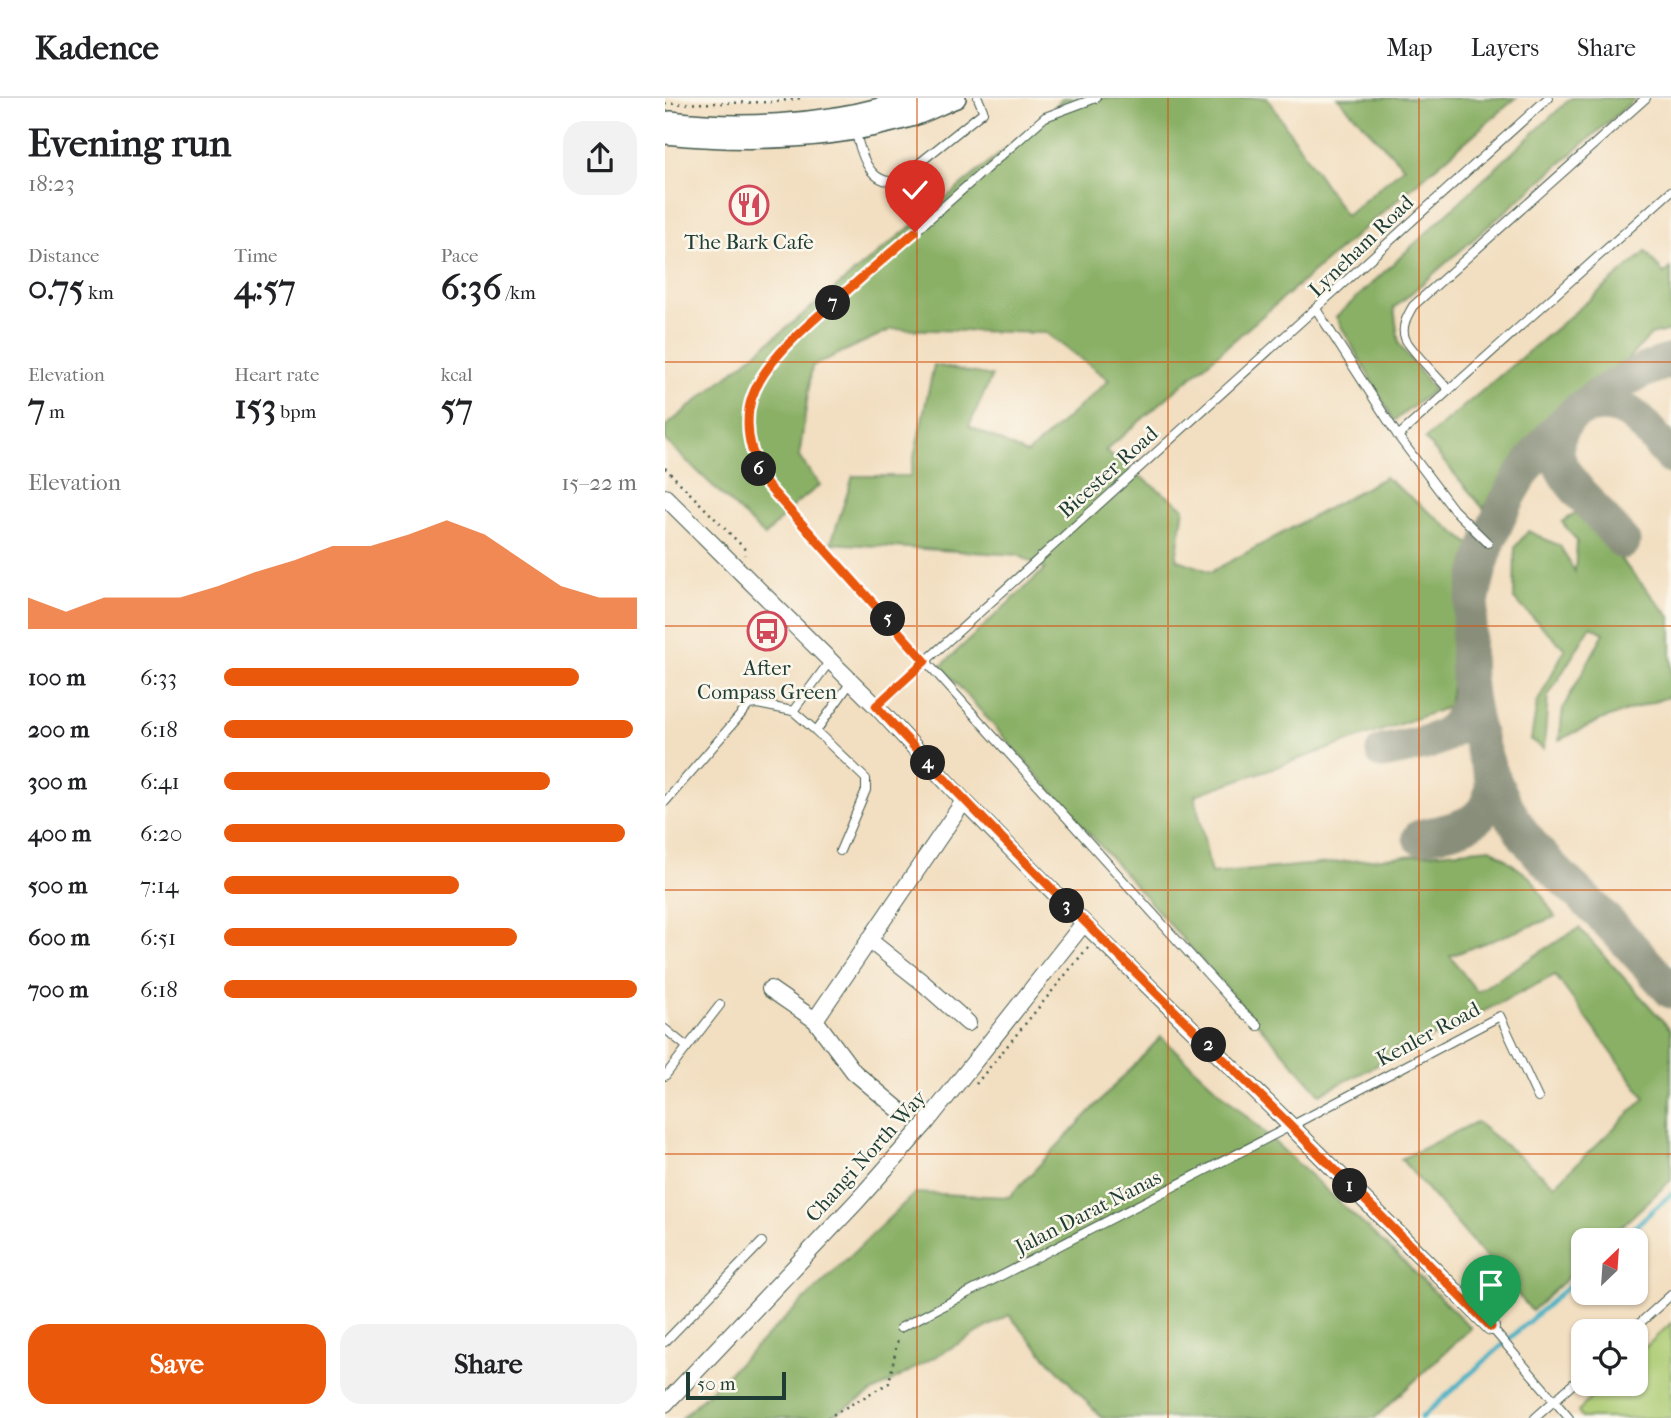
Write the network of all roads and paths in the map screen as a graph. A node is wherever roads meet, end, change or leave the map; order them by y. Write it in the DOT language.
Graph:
graph roads {
  1 [pos="802,98"];
  2 [pos="916,98"];
  3 [pos="955,98"];
  4 [pos="978,98"];
  5 [pos="1096,98"];
  6 [pos="1548,98"];
  7 [pos="1646,98"];
  8 [pos="776,100"];
  9 [pos="665,104"];
  10 [pos="665,121"];
  11 [pos="855,130"];
  12 [pos="665,134"];
  13 [pos="1671,191"];
  14 [pos="1316,309"];
  15 [pos="1449,390"];
  16 [pos="1398,436"];
  17 [pos="665,468"];
  18 [pos="665,497"];
  19 [pos="1488,543"];
  20 [pos="745,555"];
  21 [pos="830,661"];
  22 [pos="925,661"];
  23 [pos="851,682"];
  24 [pos="876,706"];
  25 [pos="793,711"];
  26 [pos="816,731"];
  27 [pos="964,801"];
  28 [pos="665,802"];
  29 [pos="840,850"];
  30 [pos="1084,923"];
  31 [pos="869,940"];
  32 [pos="771,989"];
  33 [pos="720,1004"];
  34 [pos="814,1020"];
  35 [pos="968,1023"];
  36 [pos="1258,1026"];
  37 [pos="665,1029"];
  38 [pos="687,1047"];
  39 [pos="665,1076"];
  40 [pos="1538,1098"];
  41 [pos="898,1109"];
  42 [pos="1291,1126"];
  43 [pos="762,1242"];
  44 [pos="1671,1295"];
  45 [pos="1644,1319"];
  46 [pos="900,1328"];
  47 [pos="1496,1332"];
  48 [pos="665,1342"];
  49 [pos="1571,1385"];
  50 [pos="1553,1401"];
  51 [pos="665,1405"];
  52 [pos="827,1418"];
  53 [pos="1535,1418"];
  54 [pos="1569,1418"];
  1 -- 8 [label="path"];
  2 -- 10 [label="street"];
  3 -- 11 [label="street"];
  4 -- 11 [label="lane"];
  5 -- 22 [label="lane"];
  6 -- 14 [label="lane, Lyneham Road"];
  7 -- 15 [label="lane"];
  8 -- 9 [label="path"];
  11 -- 12 [label="street"];
  13 -- 15 [label="lane"];
  14 -- 16 [label="lane, Lyneham Road"];
  14 -- 22 [label="lane, Bicester Road"];
  15 -- 16 [label="lane"];
  16 -- 19 [label="lane, Lyneham Road"];
  17 -- 20 [label="path"];
  18 -- 21 [label="street"];
  21 -- 23 [label="street"];
  21 -- 25 [label="lane"];
  22 -- 24 [label="lane, Bicester Road"];
  22 -- 36 [label="lane"];
  23 -- 24 [label="street"];
  23 -- 26 [label="lane"];
  24 -- 27 [label="street"];
  25 -- 26 [label="lane"];
  25 -- 28 [label="lane"];
  26 -- 29 [label="lane"];
  27 -- 30 [label="street"];
  27 -- 31 [label="street"];
  30 -- 42 [label="street"];
  30 -- 51 [label="street, Changi North Way"];
  31 -- 34 [label="street"];
  31 -- 35 [label="street"];
  32 -- 34 [label="street"];
  33 -- 38 [label="lane"];
  34 -- 41 [label="street"];
  37 -- 38 [label="lane"];
  38 -- 39 [label="lane"];
  40 -- 42 [label="lane, Kenler Road"];
  42 -- 46 [label="lane, Jalan Darat Nanas"];
  42 -- 47 [label="street"];
  43 -- 48 [label="lane"];
  44 -- 45 [label="lane"];
  46 -- 52 [label="path"];
  47 -- 50 [label="lane"];
  49 -- 50 [label="lane"];
  50 -- 53 [label="lane"];
  50 -- 54 [label="lane"];
}
